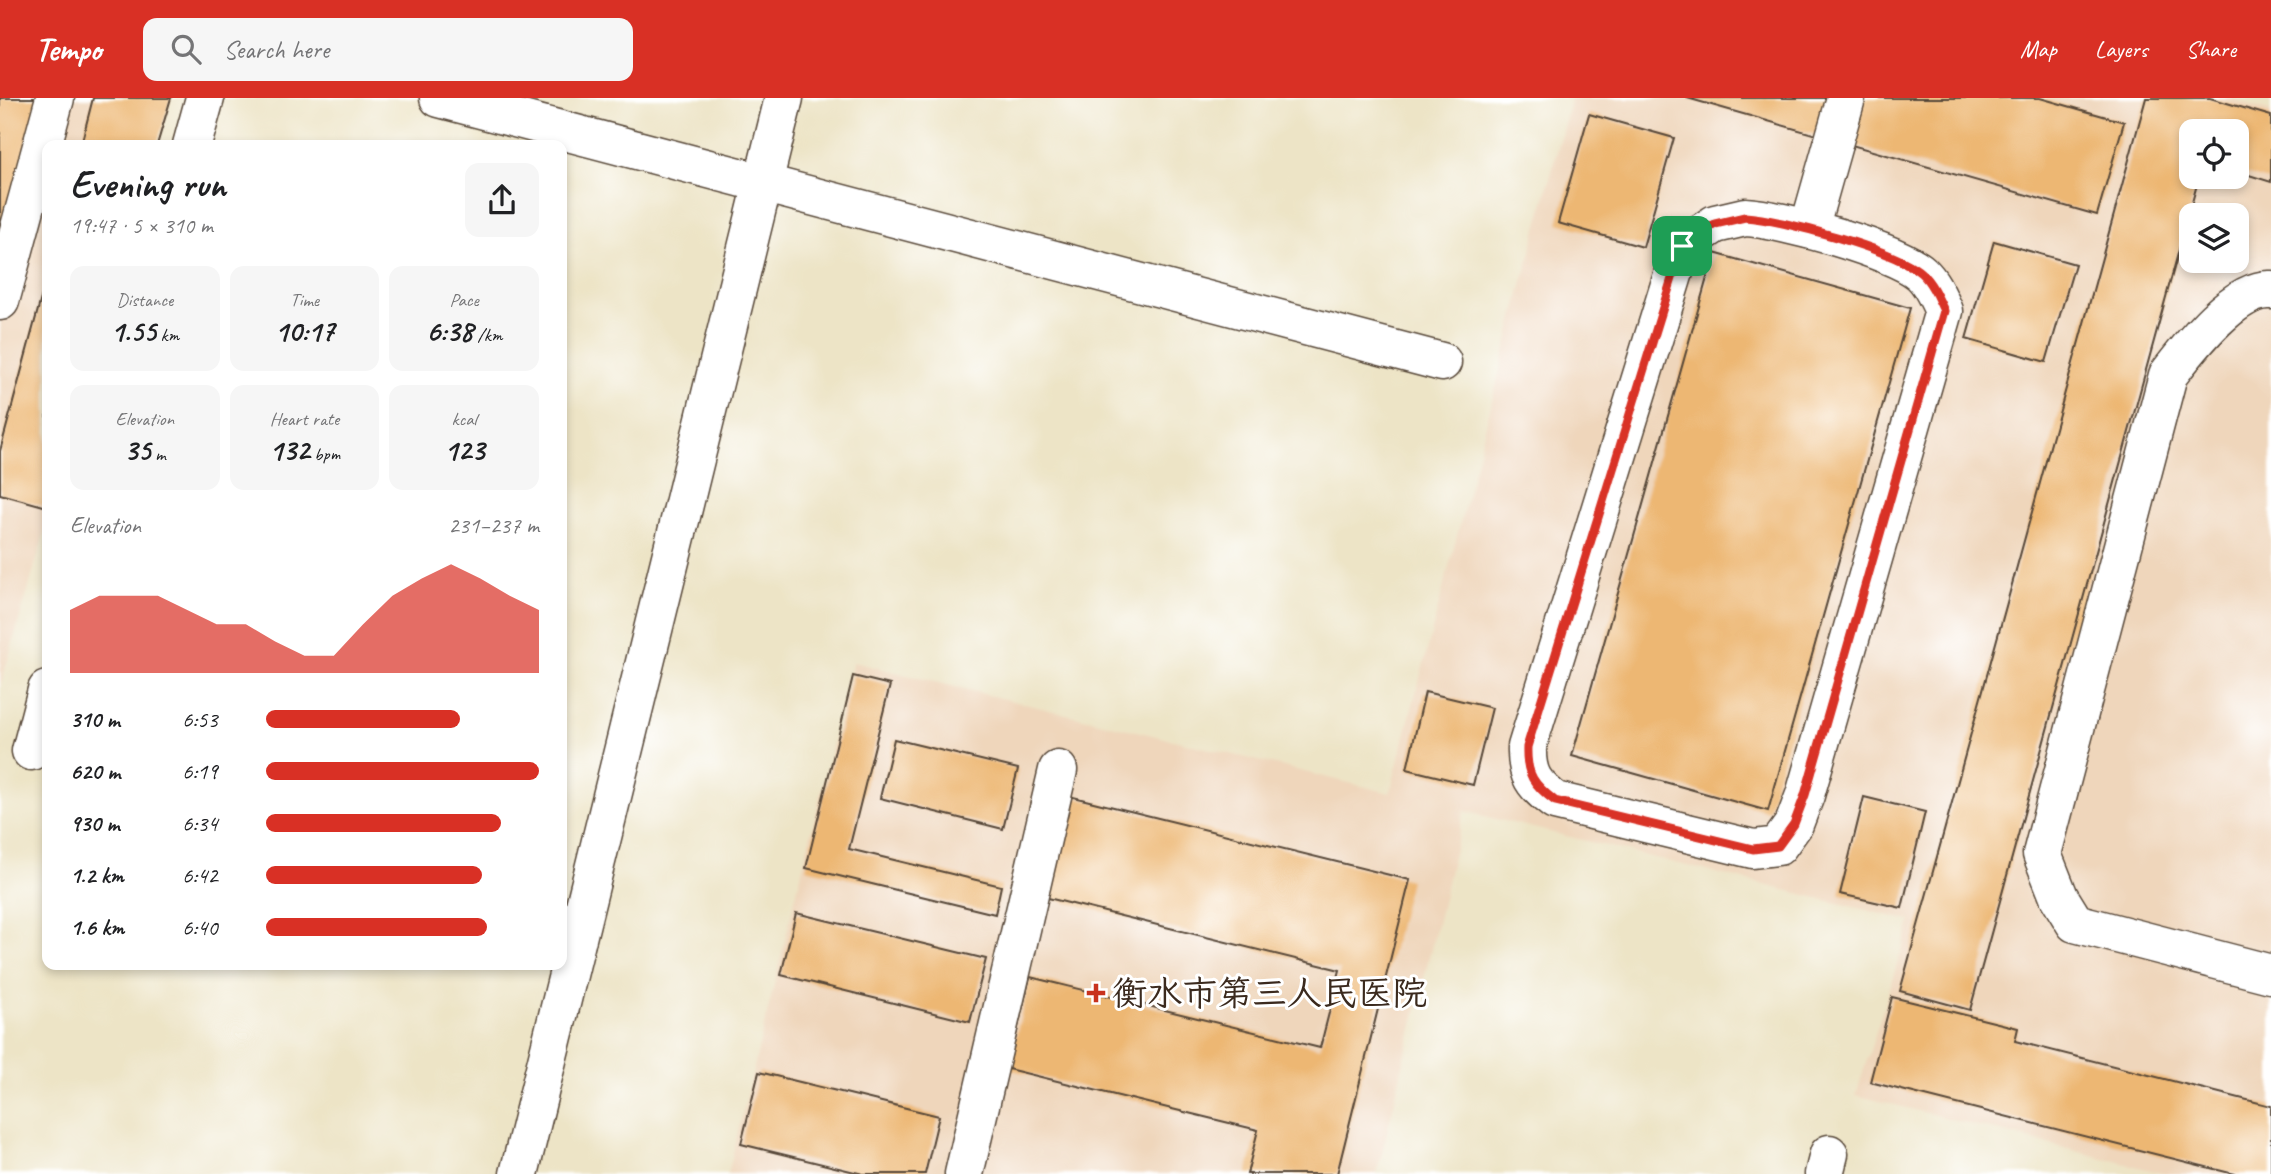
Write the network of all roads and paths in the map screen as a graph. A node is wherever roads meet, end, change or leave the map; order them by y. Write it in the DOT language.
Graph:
graph roads {
  1 [pos="55,98"];
  2 [pos="205,98"];
  3 [pos="439,98"];
  4 [pos="784,98"];
  5 [pos="1846,98"];
  6 [pos="44,140"];
  7 [pos="193,140"];
  8 [pos="42,146"];
  9 [pos="763,184"];
  10 [pos="1809,229"];
  11 [pos="2271,290"];
  12 [pos="0,301"];
  13 [pos="1442,362"];
  14 [pos="42,709"];
  15 [pos="31,751"];
  16 [pos="1058,770"];
  17 [pos="2271,974"];
  18 [pos="519,1174"];
  19 [pos="964,1174"];
  1 -- 6 [label="street"];
  2 -- 7 [label="street"];
  3 -- 9 [label="street"];
  4 -- 9 [label="street"];
  5 -- 10 [label="street"];
  8 -- 12 [label="street"];
  9 -- 13 [label="street"];
  9 -- 18 [label="street"];
  10 -- 10 [label="street"];
  11 -- 17 [label="street"];
  14 -- 15 [label="street"];
  16 -- 19 [label="street"];
}
